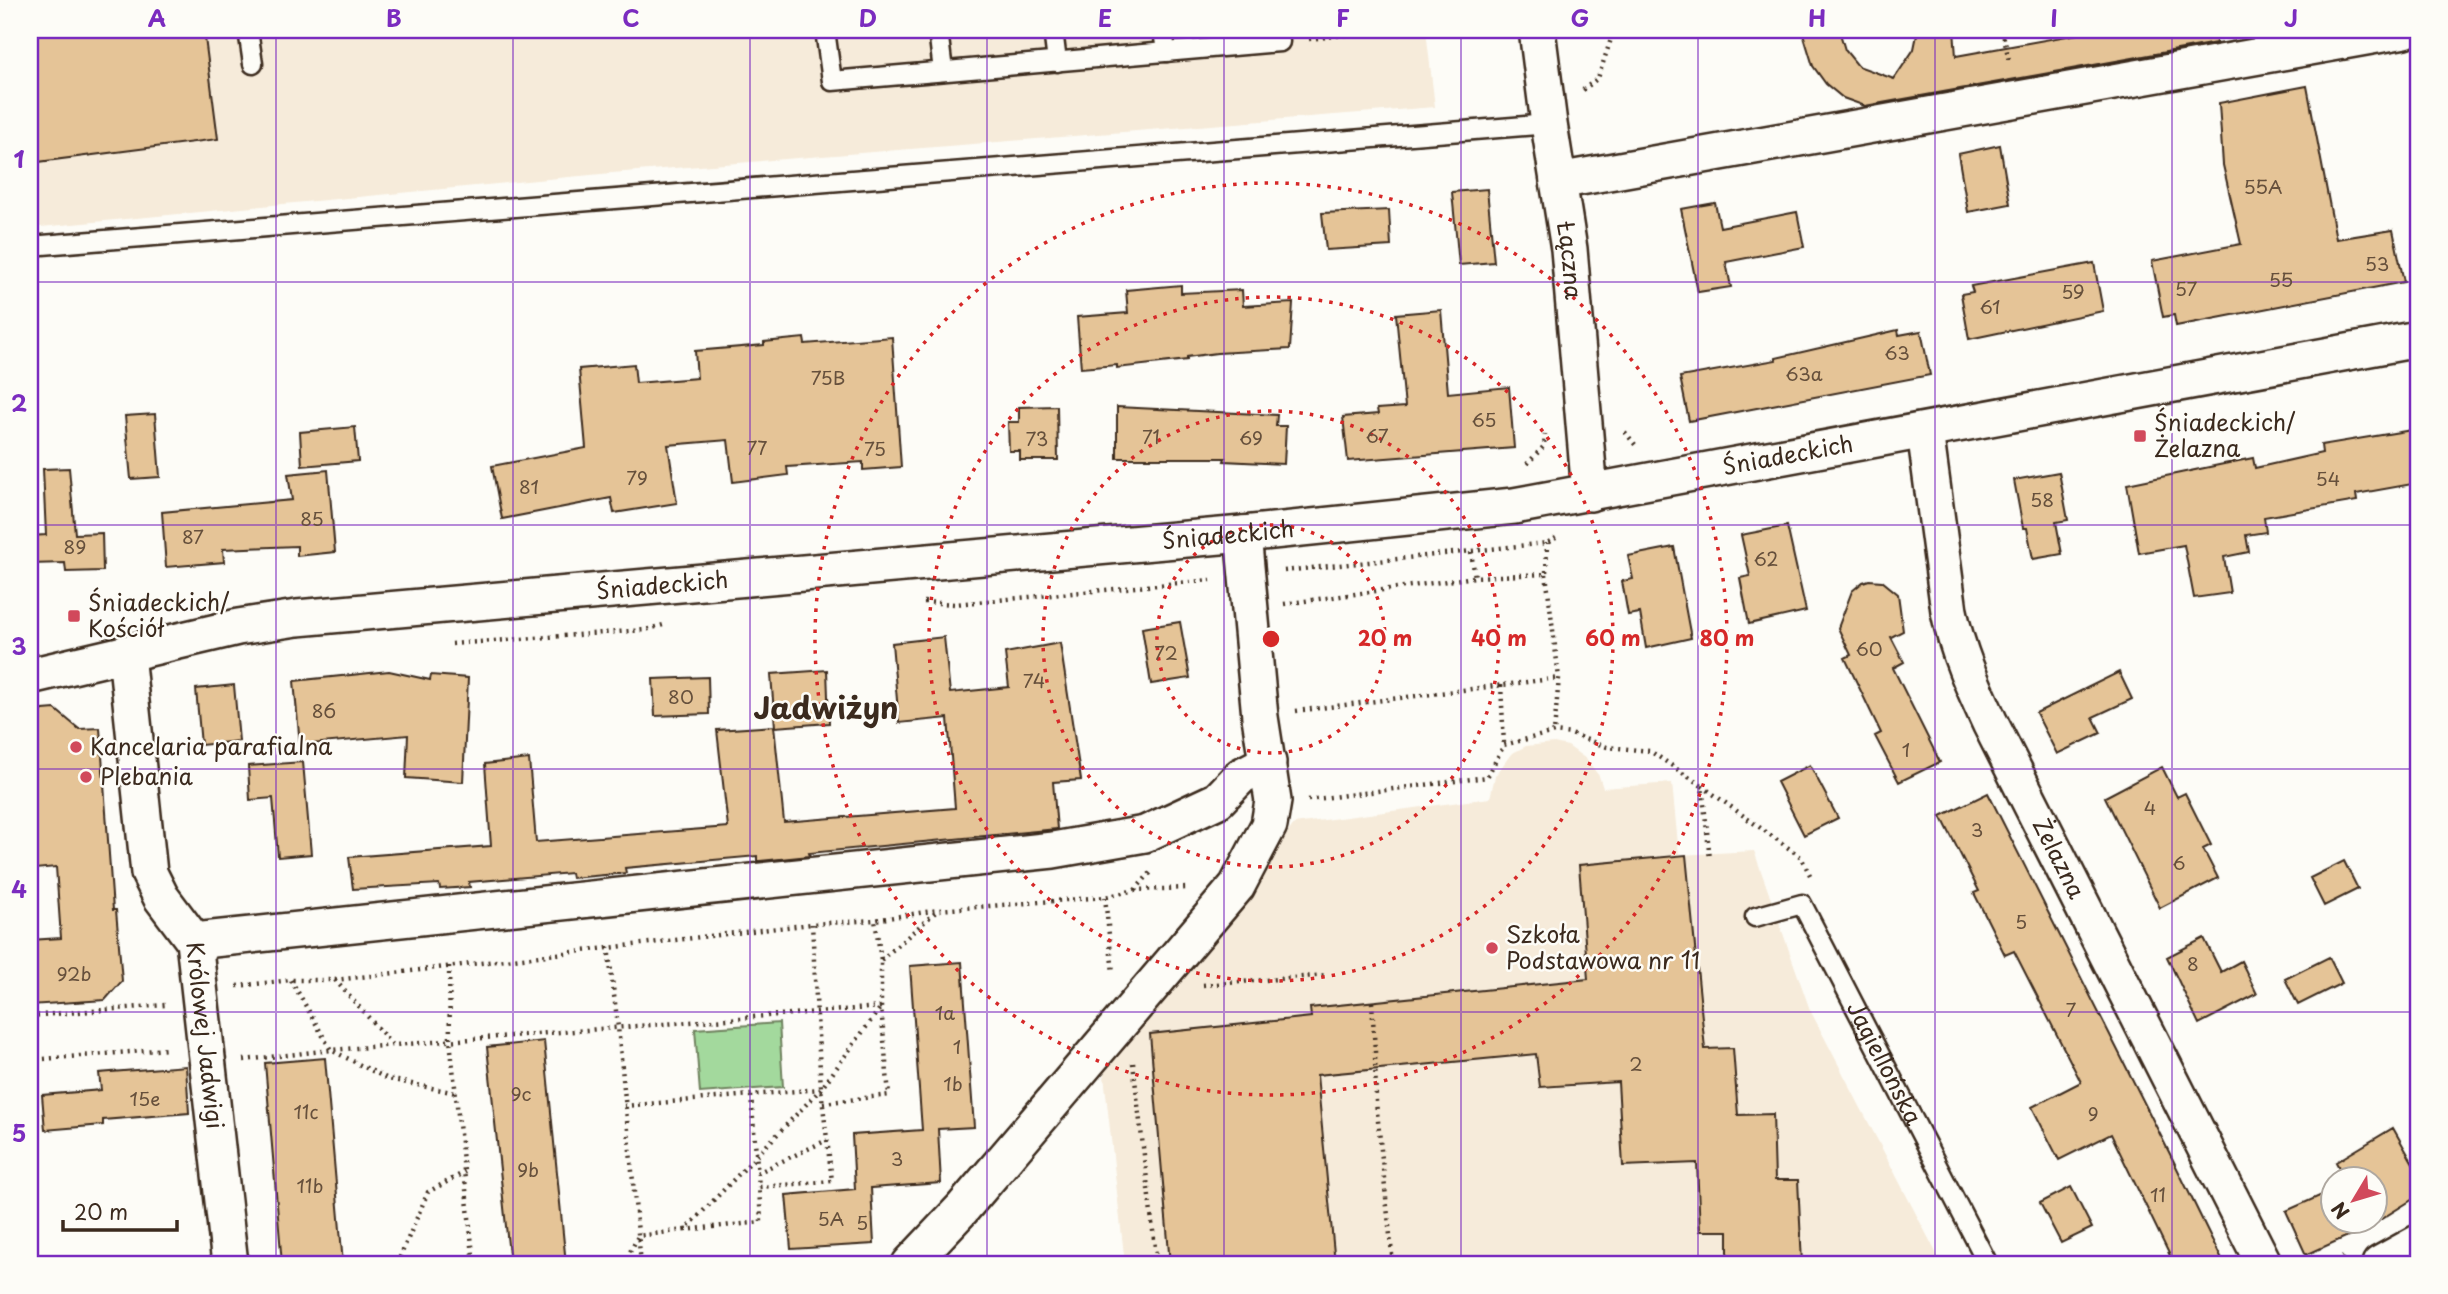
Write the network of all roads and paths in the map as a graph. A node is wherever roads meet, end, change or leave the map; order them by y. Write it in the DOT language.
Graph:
graph roads {
  1 [pos="248,30"];
  2 [pos="825,30"];
  3 [pos="938,30"];
  4 [pos="1054,30"];
  5 [pos="1163,30"];
  6 [pos="1388,30"];
  7 [pos="1537,30"];
  8 [pos="1614,30"];
  9 [pos="2405,30"];
  10 [pos="2367,33"];
  11 [pos="1279,36"];
  12 [pos="1166,52"];
  13 [pos="1057,62"];
  14 [pos="253,64"];
  15 [pos="943,71"];
  16 [pos="1584,102"];
  17 [pos="1549,124"];
  18 [pos="1558,181"];
  19 [pos="30,246"];
  20 [pos="2418,339"];
  21 [pos="1623,428"];
  22 [pos="1925,431"];
  23 [pos="1647,452"];
  24 [pos="1590,493"];
  25 [pos="1243,534"];
  26 [pos="1557,537"];
  27 [pos="1547,543"];
  28 [pos="1471,552"];
  29 [pos="1273,572"];
  30 [pos="1546,574"];
  31 [pos="1475,577"];
  32 [pos="1219,579"];
  33 [pos="920,602"];
  34 [pos="1275,603"];
  35 [pos="668,623"];
  36 [pos="444,643"];
  37 [pos="126,654"];
  38 [pos="30,676"];
  39 [pos="1559,677"];
  40 [pos="1501,685"];
  41 [pos="1260,717"];
  42 [pos="1554,732"];
  43 [pos="1504,745"];
  44 [pos="1268,762"];
  45 [pos="1273,801"];
  46 [pos="1710,859"];
  47 [pos="1237,886"];
  48 [pos="1105,897"];
  49 [pos="938,910"];
  50 [pos="1755,918"];
  51 [pos="876,920"];
  52 [pos="812,924"];
  53 [pos="194,941"];
  54 [pos="608,947"];
  55 [pos="881,960"];
  56 [pos="449,966"];
  57 [pos="1327,975"];
  58 [pos="291,980"];
  59 [pos="335,980"];
  60 [pos="1198,985"];
  61 [pos="201,997"];
  62 [pos="1371,1002"];
  63 [pos="881,1007"];
  64 [pos="818,1010"];
  65 [pos="30,1016"];
  66 [pos="1119,1025"];
  67 [pos="618,1027"];
  68 [pos="450,1040"];
  69 [pos="394,1046"];
  70 [pos="331,1051"];
  71 [pos="207,1055"];
  72 [pos="30,1060"];
  73 [pos="1133,1063"];
  74 [pos="821,1089"];
  75 [pos="456,1093"];
  76 [pos="751,1096"];
  77 [pos="823,1102"];
  78 [pos="624,1106"];
  79 [pos="827,1140"];
  80 [pos="754,1156"];
  81 [pos="465,1172"];
  82 [pos="757,1173"];
  83 [pos="759,1187"];
  84 [pos="685,1230"];
  85 [pos="638,1236"];
  86 [pos="2418,1243"];
  87 [pos="230,1264"];
  88 [pos="397,1264"];
  89 [pos="474,1264"];
  90 [pos="624,1264"];
  91 [pos="641,1264"];
  92 [pos="910,1264"];
  93 [pos="1157,1264"];
  94 [pos="1393,1264"];
  95 [pos="1988,1264"];
  96 [pos="2264,1264"];
  97 [pos="2380,1264"];
  1 -- 14 [label="lane"];
  2 -- 15 [label="lane"];
  3 -- 15 [label="lane"];
  4 -- 13 [label="lane"];
  5 -- 12 [label="lane"];
  6 -- 11 [label="path"];
  7 -- 17 [label="street, Łączna"];
  8 -- 16 [label="path"];
  9 -- 10 [label="street"];
  10 -- 18 [label="street"];
  11 -- 12 [label="lane"];
  12 -- 13 [label="lane"];
  13 -- 15 [label="lane"];
  17 -- 18 [label="street, Łączna"];
  17 -- 19 [label="lane"];
  18 -- 24 [label="street, Łączna"];
  20 -- 22 [label="street, Śniadeckich"];
  21 -- 23 [label="path"];
  22 -- 24 [label="street, Śniadeckich"];
  22 -- 96 [label="street, Żelazna"];
  24 -- 25 [label="street, Śniadeckich"];
  25 -- 37 [label="street, Śniadeckich"];
  25 -- 41 [label="street"];
  26 -- 27 [label="path"];
  27 -- 28 [label="path"];
  27 -- 30 [label="path"];
  28 -- 29 [label="path"];
  28 -- 31 [label="path"];
  30 -- 31 [label="path"];
  30 -- 39 [label="path"];
  31 -- 34 [label="path"];
  32 -- 33 [label="path"];
  35 -- 36 [label="path"];
  37 -- 38 [label="street, Śniadeckich"];
  37 -- 53 [label="street, Królowej Jadwigi"];
  39 -- 40 [label="path"];
  39 -- 42 [label="path"];
  40 -- 41 [label="path"];
  40 -- 43 [label="path"];
  41 -- 44 [label="street"];
  42 -- 43 [label="path"];
  42 -- 46 [label="path"];
  43 -- 45 [label="path"];
  44 -- 45 [label="street"];
  44 -- 53 [label="street"];
  45 -- 47 [label="street"];
  47 -- 48 [label="path"];
  47 -- 66 [label="street"];
  48 -- 49 [label="path"];
  48 -- 66 [label="path"];
  49 -- 51 [label="path"];
  49 -- 55 [label="path"];
  50 -- 95 [label="lane, Jagiellońska"];
  51 -- 52 [label="path"];
  51 -- 55 [label="path"];
  52 -- 54 [label="path"];
  52 -- 64 [label="path"];
  53 -- 61 [label="street, Królowej Jadwigi"];
  54 -- 56 [label="path"];
  54 -- 67 [label="path"];
  55 -- 63 [label="path"];
  56 -- 59 [label="path"];
  56 -- 68 [label="path"];
  57 -- 60 [label="path"];
  58 -- 59 [label="path"];
  58 -- 61 [label="path"];
  58 -- 70 [label="path"];
  59 -- 69 [label="path"];
  61 -- 65 [label="path"];
  61 -- 71 [label="street, Królowej Jadwigi"];
  62 -- 94 [label="path"];
  63 -- 64 [label="path"];
  63 -- 74 [label="path"];
  63 -- 77 [label="path"];
  64 -- 67 [label="path"];
  64 -- 74 [label="path"];
  66 -- 92 [label="street"];
  67 -- 68 [label="path"];
  67 -- 78 [label="path"];
  68 -- 69 [label="path"];
  68 -- 75 [label="path"];
  69 -- 70 [label="path"];
  70 -- 71 [label="path"];
  70 -- 75 [label="path"];
  71 -- 72 [label="path"];
  71 -- 87 [label="street, Królowej Jadwigi"];
  73 -- 93 [label="path"];
  74 -- 76 [label="path"];
  74 -- 77 [label="path"];
  74 -- 80 [label="path"];
  75 -- 81 [label="path"];
  76 -- 78 [label="path"];
  76 -- 80 [label="path"];
  77 -- 79 [label="path"];
  78 -- 85 [label="path"];
  79 -- 82 [label="path"];
  79 -- 83 [label="path"];
  80 -- 82 [label="path"];
  80 -- 84 [label="path"];
  81 -- 88 [label="path"];
  81 -- 89 [label="path"];
  82 -- 83 [label="path"];
  83 -- 84 [label="path"];
  84 -- 85 [label="path"];
  85 -- 90 [label="path"];
  85 -- 91 [label="path"];
  86 -- 97 [label="street"];
}
